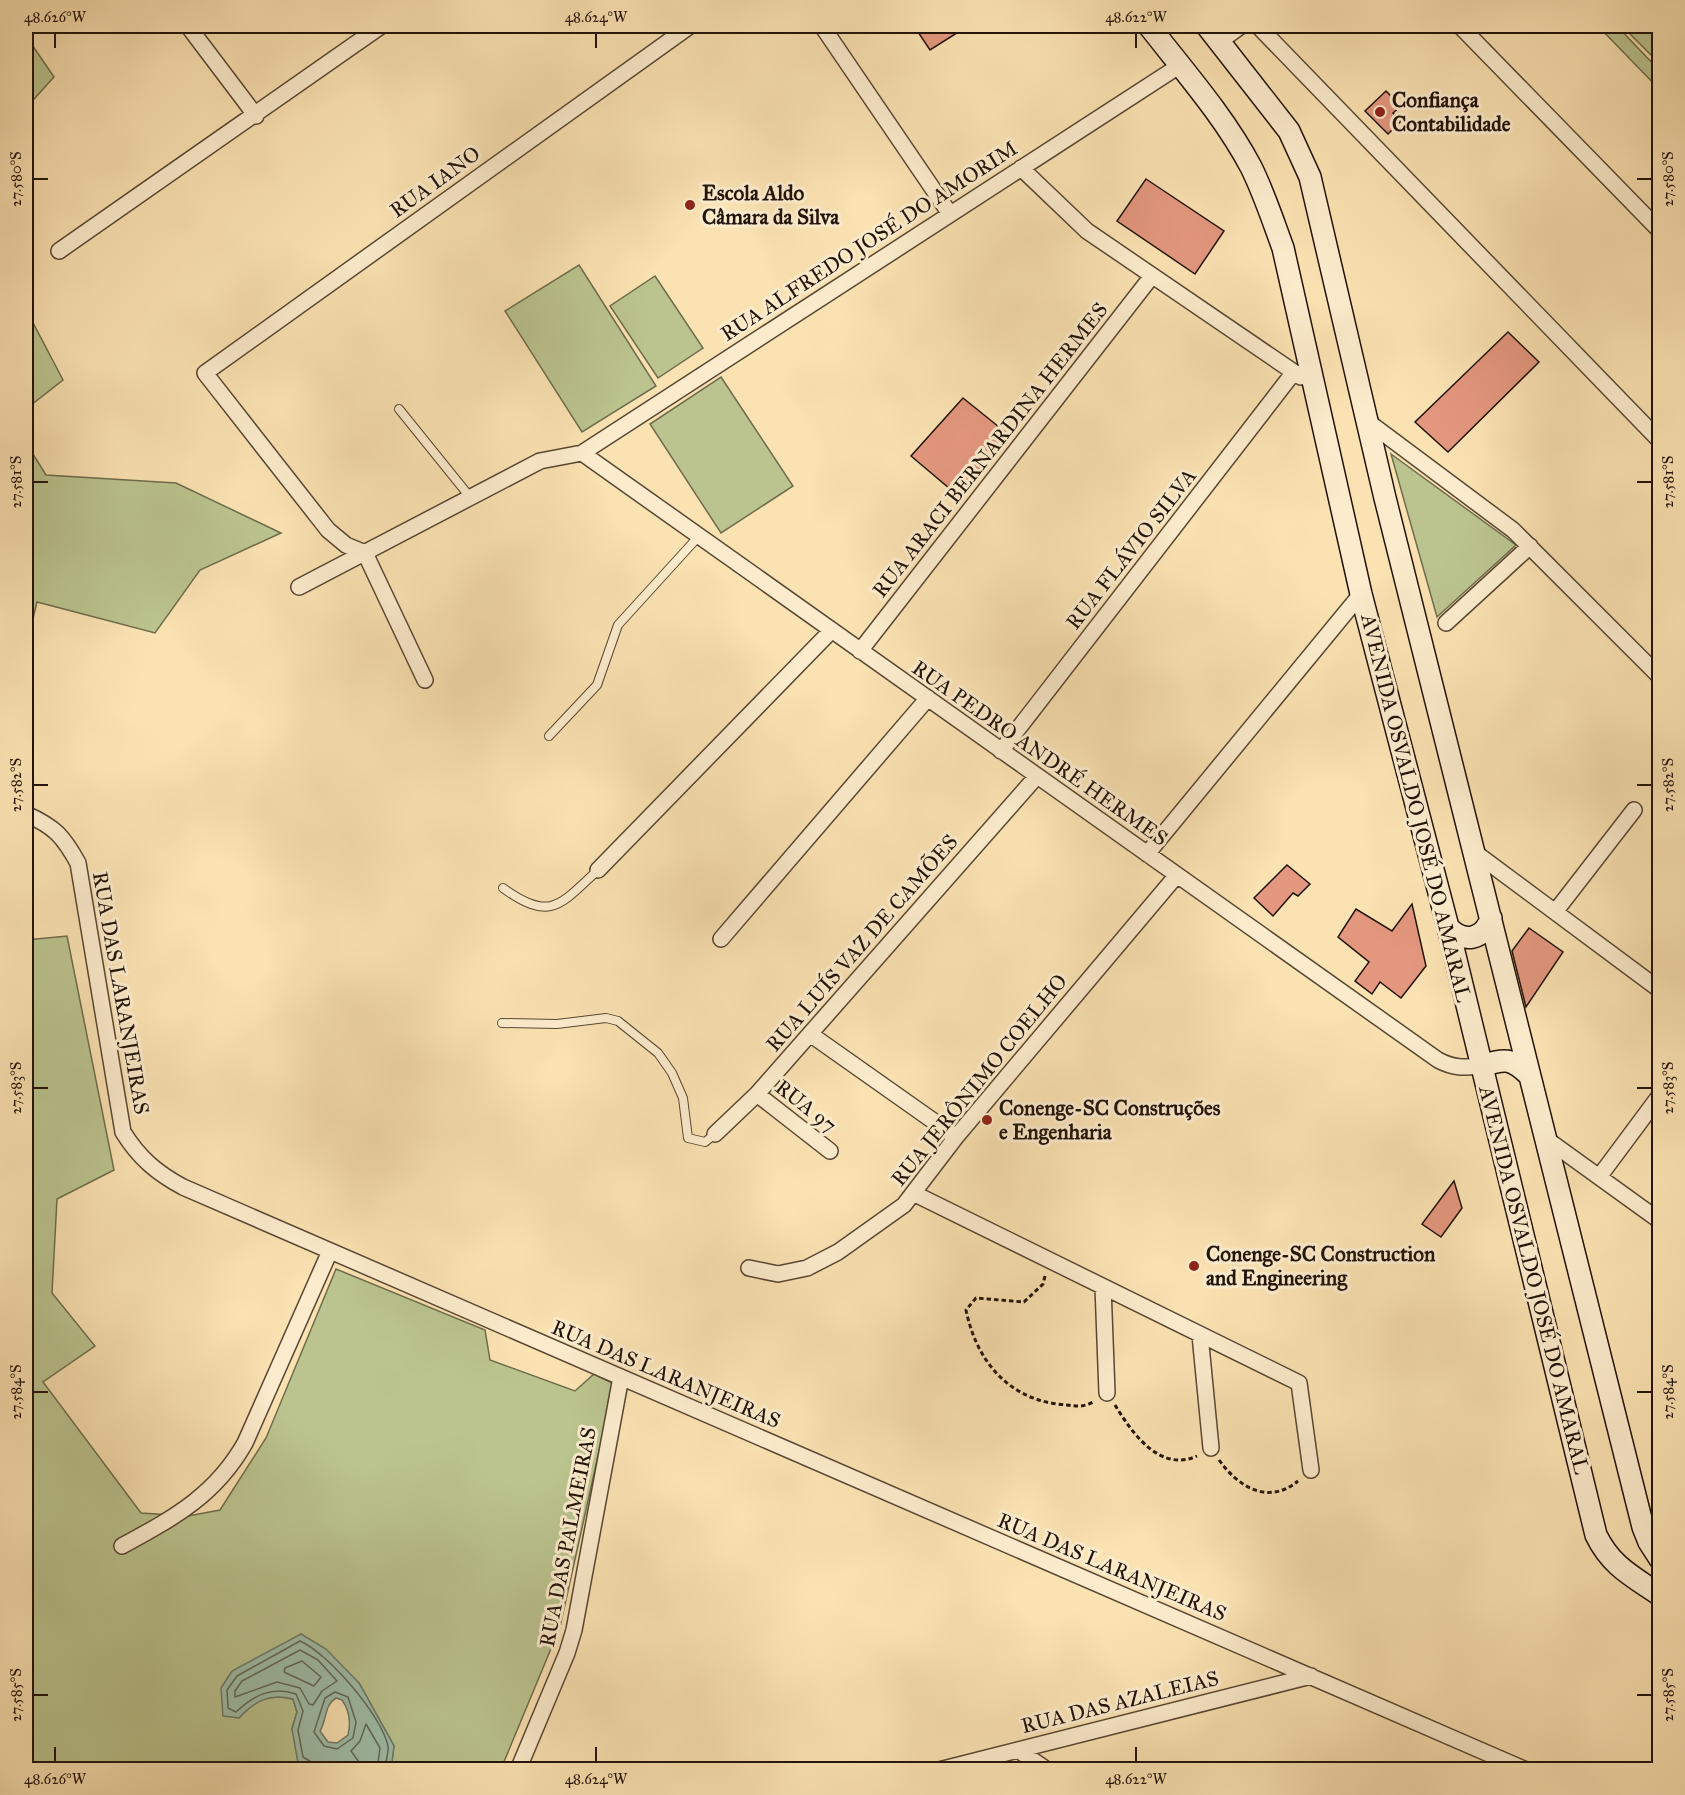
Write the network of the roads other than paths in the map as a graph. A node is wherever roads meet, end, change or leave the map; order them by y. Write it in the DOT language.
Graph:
graph roads {
  1 [pos="188,26"];
  2 [pos="381,26"];
  3 [pos="690,26"];
  4 [pos="822,26"];
  5 [pos="1149,26"];
  6 [pos="1241,26"];
  7 [pos="1258,26"];
  8 [pos="1460,26"];
  9 [pos="1213,34"];
  10 [pos="1179,66"];
  11 [pos="256,116"];
  12 [pos="1022,168"];
  13 [pos="950,214"];
  14 [pos="1659,231"];
  15 [pos="59,251"];
  16 [pos="1152,276"];
  17 [pos="1294,372"];
  18 [pos="1313,385"];
  19 [pos="399,409"];
  20 [pos="1366,421"];
  21 [pos="1659,441"];
  22 [pos="582,453"];
  23 [pos="470,497"];
  24 [pos="699,536"];
  25 [pos="1530,546"];
  26 [pos="365,553"];
  27 [pos="299,588"];
  28 [pos="1361,594"];
  29 [pos="1446,623"];
  30 [pos="832,630"];
  31 [pos="860,651"];
  32 [pos="1659,677"];
  33 [pos="425,680"];
  34 [pos="928,698"];
  35 [pos="549,736"];
  36 [pos="1002,751"];
  37 [pos="1037,776"];
  38 [pos="1634,810"];
  39 [pos="26,814"];
  40 [pos="1473,851"];
  41 [pos="1147,854"];
  42 [pos="597,870"];
  43 [pos="1177,875"];
  44 [pos="504,888"];
  45 [pos="1555,912"];
  46 [pos="1491,918"];
  47 [pos="1448,927"];
  48 [pos="721,939"];
  49 [pos="1659,990"];
  50 [pos="502,1023"];
  51 [pos="810,1034"];
  52 [pos="1481,1066"];
  53 [pos="1529,1074"];
  54 [pos="757,1094"];
  55 [pos="1659,1095"];
  56 [pos="715,1134"];
  57 [pos="956,1137"];
  58 [pos="1545,1138"];
  59 [pos="830,1151"];
  60 [pos="1599,1177"];
  61 [pos="915,1194"];
  62 [pos="1659,1221"];
  63 [pos="330,1251"];
  64 [pos="749,1268"];
  65 [pos="1102,1287"];
  66 [pos="1200,1335"];
  67 [pos="621,1377"];
  68 [pos="1107,1393"];
  69 [pos="1211,1448"];
  70 [pos="1311,1470"];
  71 [pos="122,1546"];
  72 [pos="1659,1559"];
  73 [pos="1659,1595"];
  74 [pos="1311,1676"];
  75 [pos="1018,1750"];
  76 [pos="518,1770"];
  77 [pos="939,1770"];
  78 [pos="1047,1770"];
  79 [pos="1526,1770"];
  1 -- 11 [label="street"];
  2 -- 11 [label="street"];
  3 -- 26 [label="street, RUA IANO"];
  4 -- 13 [label="street"];
  5 -- 10 [label="main road, AVENIDA OSVALDO JOSÉ DO AMARAL"];
  6 -- 9 [label="street"];
  7 -- 21 [label="street"];
  8 -- 14 [label="street"];
  9 -- 20 [label="main road"];
  10 -- 12 [label="street, RUA ALFREDO JOSÉ DO AMORIM"];
  10 -- 18 [label="main road, AVENIDA OSVALDO JOSÉ DO AMARAL"];
  11 -- 15 [label="street"];
  12 -- 13 [label="street, RUA ALFREDO JOSÉ DO AMORIM"];
  12 -- 16 [label="street"];
  13 -- 22 [label="street, RUA ALFREDO JOSÉ DO AMORIM"];
  16 -- 17 [label="street"];
  16 -- 31 [label="street, RUA ARACI BERNARDINA HERMES"];
  17 -- 18 [label="street"];
  17 -- 36 [label="street, RUA FLÁVIO SILVA"];
  18 -- 28 [label="main road, AVENIDA OSVALDO JOSÉ DO AMARAL"];
  19 -- 23 [label="lane"];
  20 -- 25 [label="street"];
  20 -- 40 [label="main road"];
  22 -- 23 [label="street"];
  22 -- 24 [label="street, RUA PEDRO ANDRÉ HERMES"];
  23 -- 26 [label="street"];
  24 -- 30 [label="street, RUA PEDRO ANDRÉ HERMES"];
  24 -- 35 [label="lane"];
  25 -- 29 [label="street"];
  25 -- 32 [label="street"];
  26 -- 27 [label="street"];
  26 -- 33 [label="street"];
  28 -- 41 [label="street"];
  28 -- 47 [label="main road, AVENIDA OSVALDO JOSÉ DO AMARAL"];
  30 -- 31 [label="street, RUA PEDRO ANDRÉ HERMES"];
  30 -- 42 [label="street"];
  31 -- 34 [label="street, RUA PEDRO ANDRÉ HERMES"];
  34 -- 36 [label="street, RUA PEDRO ANDRÉ HERMES"];
  34 -- 48 [label="street"];
  36 -- 37 [label="street, RUA PEDRO ANDRÉ HERMES"];
  37 -- 41 [label="street, RUA PEDRO ANDRÉ HERMES"];
  37 -- 51 [label="street, RUA LUÍS VAZ DE CAMÕES"];
  38 -- 45 [label="street"];
  39 -- 63 [label="street, RUA DAS LARANJEIRAS"];
  40 -- 45 [label="street"];
  40 -- 46 [label="main road"];
  41 -- 43 [label="street, RUA PEDRO ANDRÉ HERMES"];
  42 -- 44 [label="lane"];
  43 -- 52 [label="street, RUA PEDRO ANDRÉ HERMES"];
  43 -- 57 [label="street, RUA JERÔNIMO COELHO"];
  45 -- 49 [label="street"];
  46 -- 47 [label="main road"];
  46 -- 53 [label="main road"];
  47 -- 52 [label="main road, AVENIDA OSVALDO JOSÉ DO AMARAL"];
  50 -- 56 [label="lane"];
  51 -- 54 [label="street, RUA LUÍS VAZ DE CAMÕES"];
  51 -- 57 [label="street"];
  52 -- 53 [label="main road"];
  52 -- 73 [label="main road, AVENIDA OSVALDO JOSÉ DO AMARAL"];
  53 -- 58 [label="main road"];
  54 -- 56 [label="street, RUA LUÍS VAZ DE CAMÕES"];
  54 -- 59 [label="street, RUA 97"];
  55 -- 60 [label="street"];
  57 -- 61 [label="street, RUA JERÔNIMO COELHO"];
  58 -- 60 [label="street"];
  58 -- 72 [label="main road"];
  60 -- 62 [label="street"];
  61 -- 64 [label="street, RUA JERÔNIMO COELHO"];
  61 -- 65 [label="street"];
  63 -- 67 [label="street, RUA DAS LARANJEIRAS"];
  63 -- 71 [label="street"];
  65 -- 66 [label="street"];
  65 -- 68 [label="street"];
  66 -- 69 [label="street"];
  66 -- 70 [label="street"];
  67 -- 74 [label="street, RUA DAS LARANJEIRAS"];
  67 -- 76 [label="street, RUA DAS PALMEIRAS"];
  74 -- 75 [label="street, RUA DAS AZALEIAS"];
  74 -- 79 [label="street, RUA DAS LARANJEIRAS"];
  75 -- 77 [label="street, RUA DAS AZALEIAS"];
  75 -- 78 [label="street"];
}
